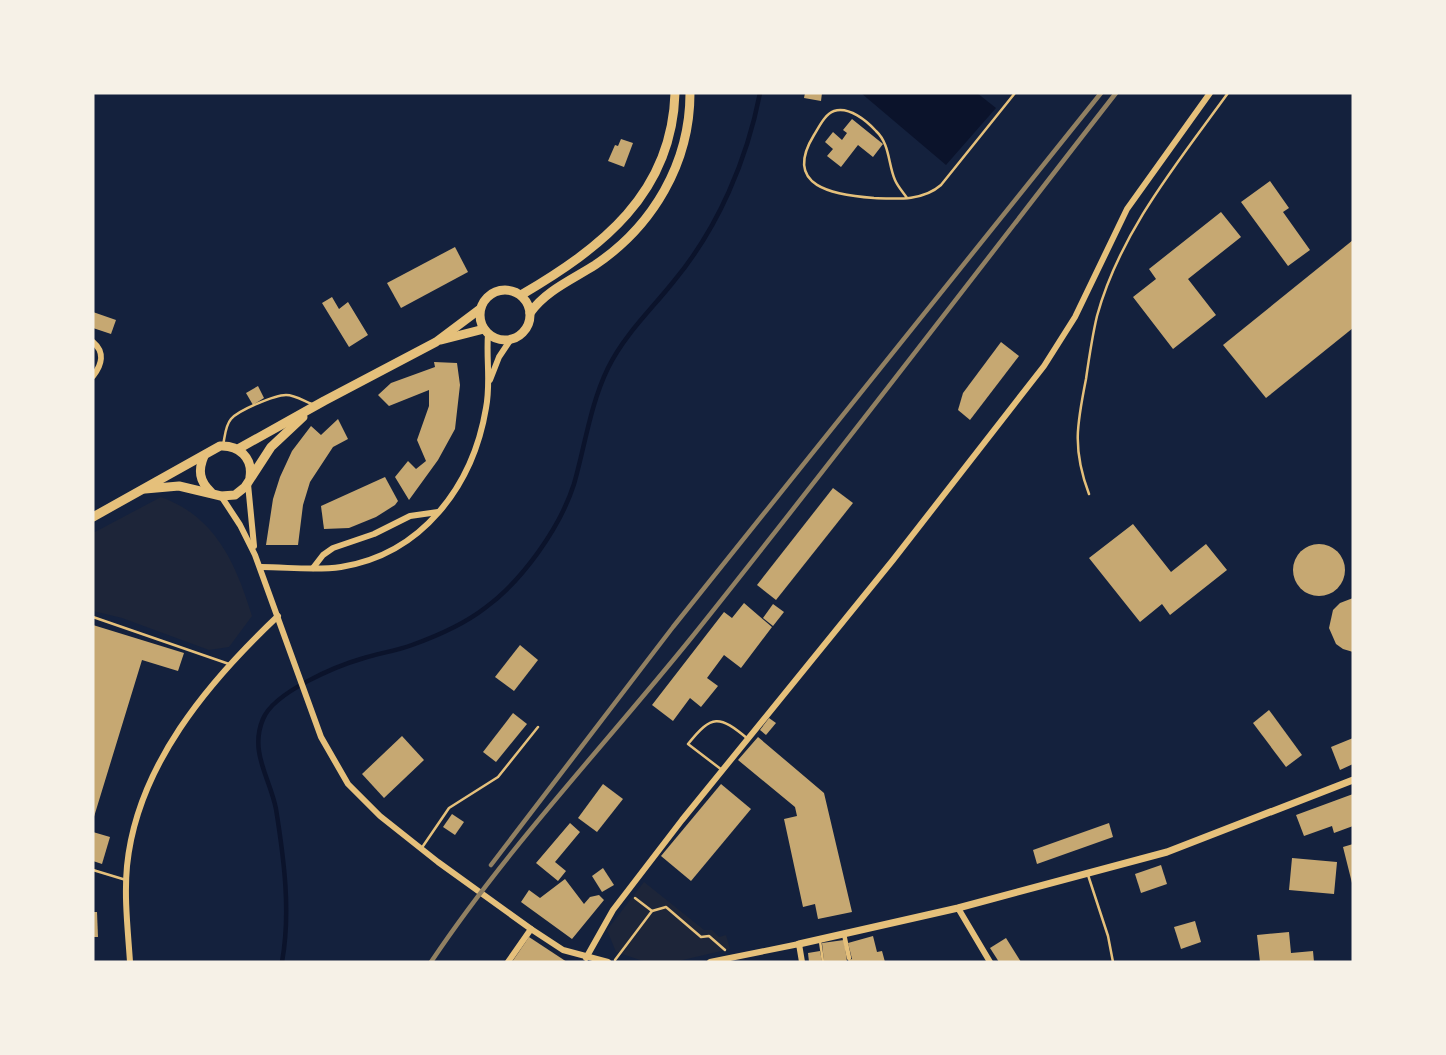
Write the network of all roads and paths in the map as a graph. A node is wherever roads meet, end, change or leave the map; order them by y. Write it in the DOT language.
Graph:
graph roads {
  1 [pos="674,93"];
  2 [pos="690,93"];
  3 [pos="1015,93"];
  4 [pos="1210,93"];
  5 [pos="1228,93"];
  6 [pos="907,198"];
  7 [pos="522,295"];
  8 [pos="480,309"];
  9 [pos="530,313"];
  10 [pos="486,331"];
  11 [pos="511,339"];
  12 [pos="93,342"];
  13 [pos="436,342"];
  14 [pos="93,376"];
  15 [pos="489,381"];
  16 [pos="319,403"];
  17 [pos="223,446"];
  18 [pos="238,449"];
  19 [pos="204,456"];
  20 [pos="249,480"];
  21 [pos="145,489"];
  22 [pos="216,494"];
  23 [pos="1088,494"];
  24 [pos="438,512"];
  25 [pos="93,517"];
  26 [pos="256,555"];
  27 [pos="261,567"];
  28 [pos="313,568"];
  29 [pos="278,616"];
  30 [pos="93,617"];
  31 [pos="229,664"];
  32 [pos="538,727"];
  33 [pos="748,739"];
  34 [pos="722,771"];
  35 [pos="1353,780"];
  36 [pos="421,849"];
  37 [pos="93,870"];
  38 [pos="1088,873"];
  39 [pos="126,880"];
  40 [pos="627,892"];
  41 [pos="958,908"];
  42 [pos="652,911"];
  43 [pos="531,929"];
  44 [pos="844,934"];
  45 [pos="820,939"];
  46 [pos="799,944"];
  47 [pos="586,958"];
  48 [pos="849,958"];
  49 [pos="736,960"];
  50 [pos="130,962"];
  51 [pos="508,962"];
  52 [pos="608,962"];
  53 [pos="613,962"];
  54 [pos="710,962"];
  55 [pos="802,962"];
  56 [pos="823,962"];
  57 [pos="990,962"];
  58 [pos="1113,962"];
  1 -- 7 [label="main road"];
  2 -- 9 [label="main road"];
  3 -- 6 [label="lane"];
  4 -- 33 [label="street"];
  5 -- 23 [label="lane"];
  6 -- 6 [label="lane"];
  7 -- 8 [label="main road"];
  7 -- 9 [label="main road"];
  8 -- 10 [label="main road"];
  8 -- 13 [label="main road"];
  9 -- 11 [label="main road"];
  10 -- 11 [label="main road"];
  10 -- 13 [label="main road"];
  10 -- 15 [label="street"];
  11 -- 15 [label="street"];
  12 -- 14 [label="street"];
  13 -- 16 [label="main road"];
  15 -- 24 [label="street"];
  16 -- 17 [label="lane"];
  16 -- 18 [label="main road"];
  16 -- 20 [label="main road"];
  17 -- 18 [label="main road"];
  17 -- 19 [label="main road"];
  18 -- 20 [label="main road"];
  19 -- 21 [label="main road"];
  19 -- 22 [label="main road"];
  20 -- 22 [label="main road"];
  20 -- 26 [label="street"];
  21 -- 22 [label="main road"];
  21 -- 25 [label="main road"];
  22 -- 26 [label="street"];
  24 -- 28 [label="street"];
  24 -- 28 [label="street"];
  26 -- 27 [label="street"];
  27 -- 28 [label="street"];
  27 -- 29 [label="street"];
  29 -- 31 [label="street"];
  29 -- 36 [label="street"];
  30 -- 31 [label="lane"];
  31 -- 39 [label="street"];
  32 -- 36 [label="lane"];
  33 -- 34 [label="street"];
  33 -- 34 [label="lane"];
  34 -- 40 [label="street"];
  35 -- 38 [label="street"];
  36 -- 43 [label="street"];
  37 -- 39 [label="lane"];
  38 -- 41 [label="street"];
  38 -- 58 [label="lane"];
  39 -- 50 [label="street"];
  40 -- 42 [label="path"];
  40 -- 47 [label="street"];
  41 -- 44 [label="street"];
  41 -- 57 [label="street"];
  42 -- 49 [label="path"];
  42 -- 53 [label="path"];
  43 -- 47 [label="street"];
  43 -- 51 [label="street"];
  44 -- 45 [label="street"];
  44 -- 48 [label="street"];
  45 -- 46 [label="street"];
  45 -- 56 [label="lane"];
  46 -- 49 [label="street"];
  46 -- 55 [label="street"];
  47 -- 52 [label="street"];
  49 -- 54 [label="street"];
}
